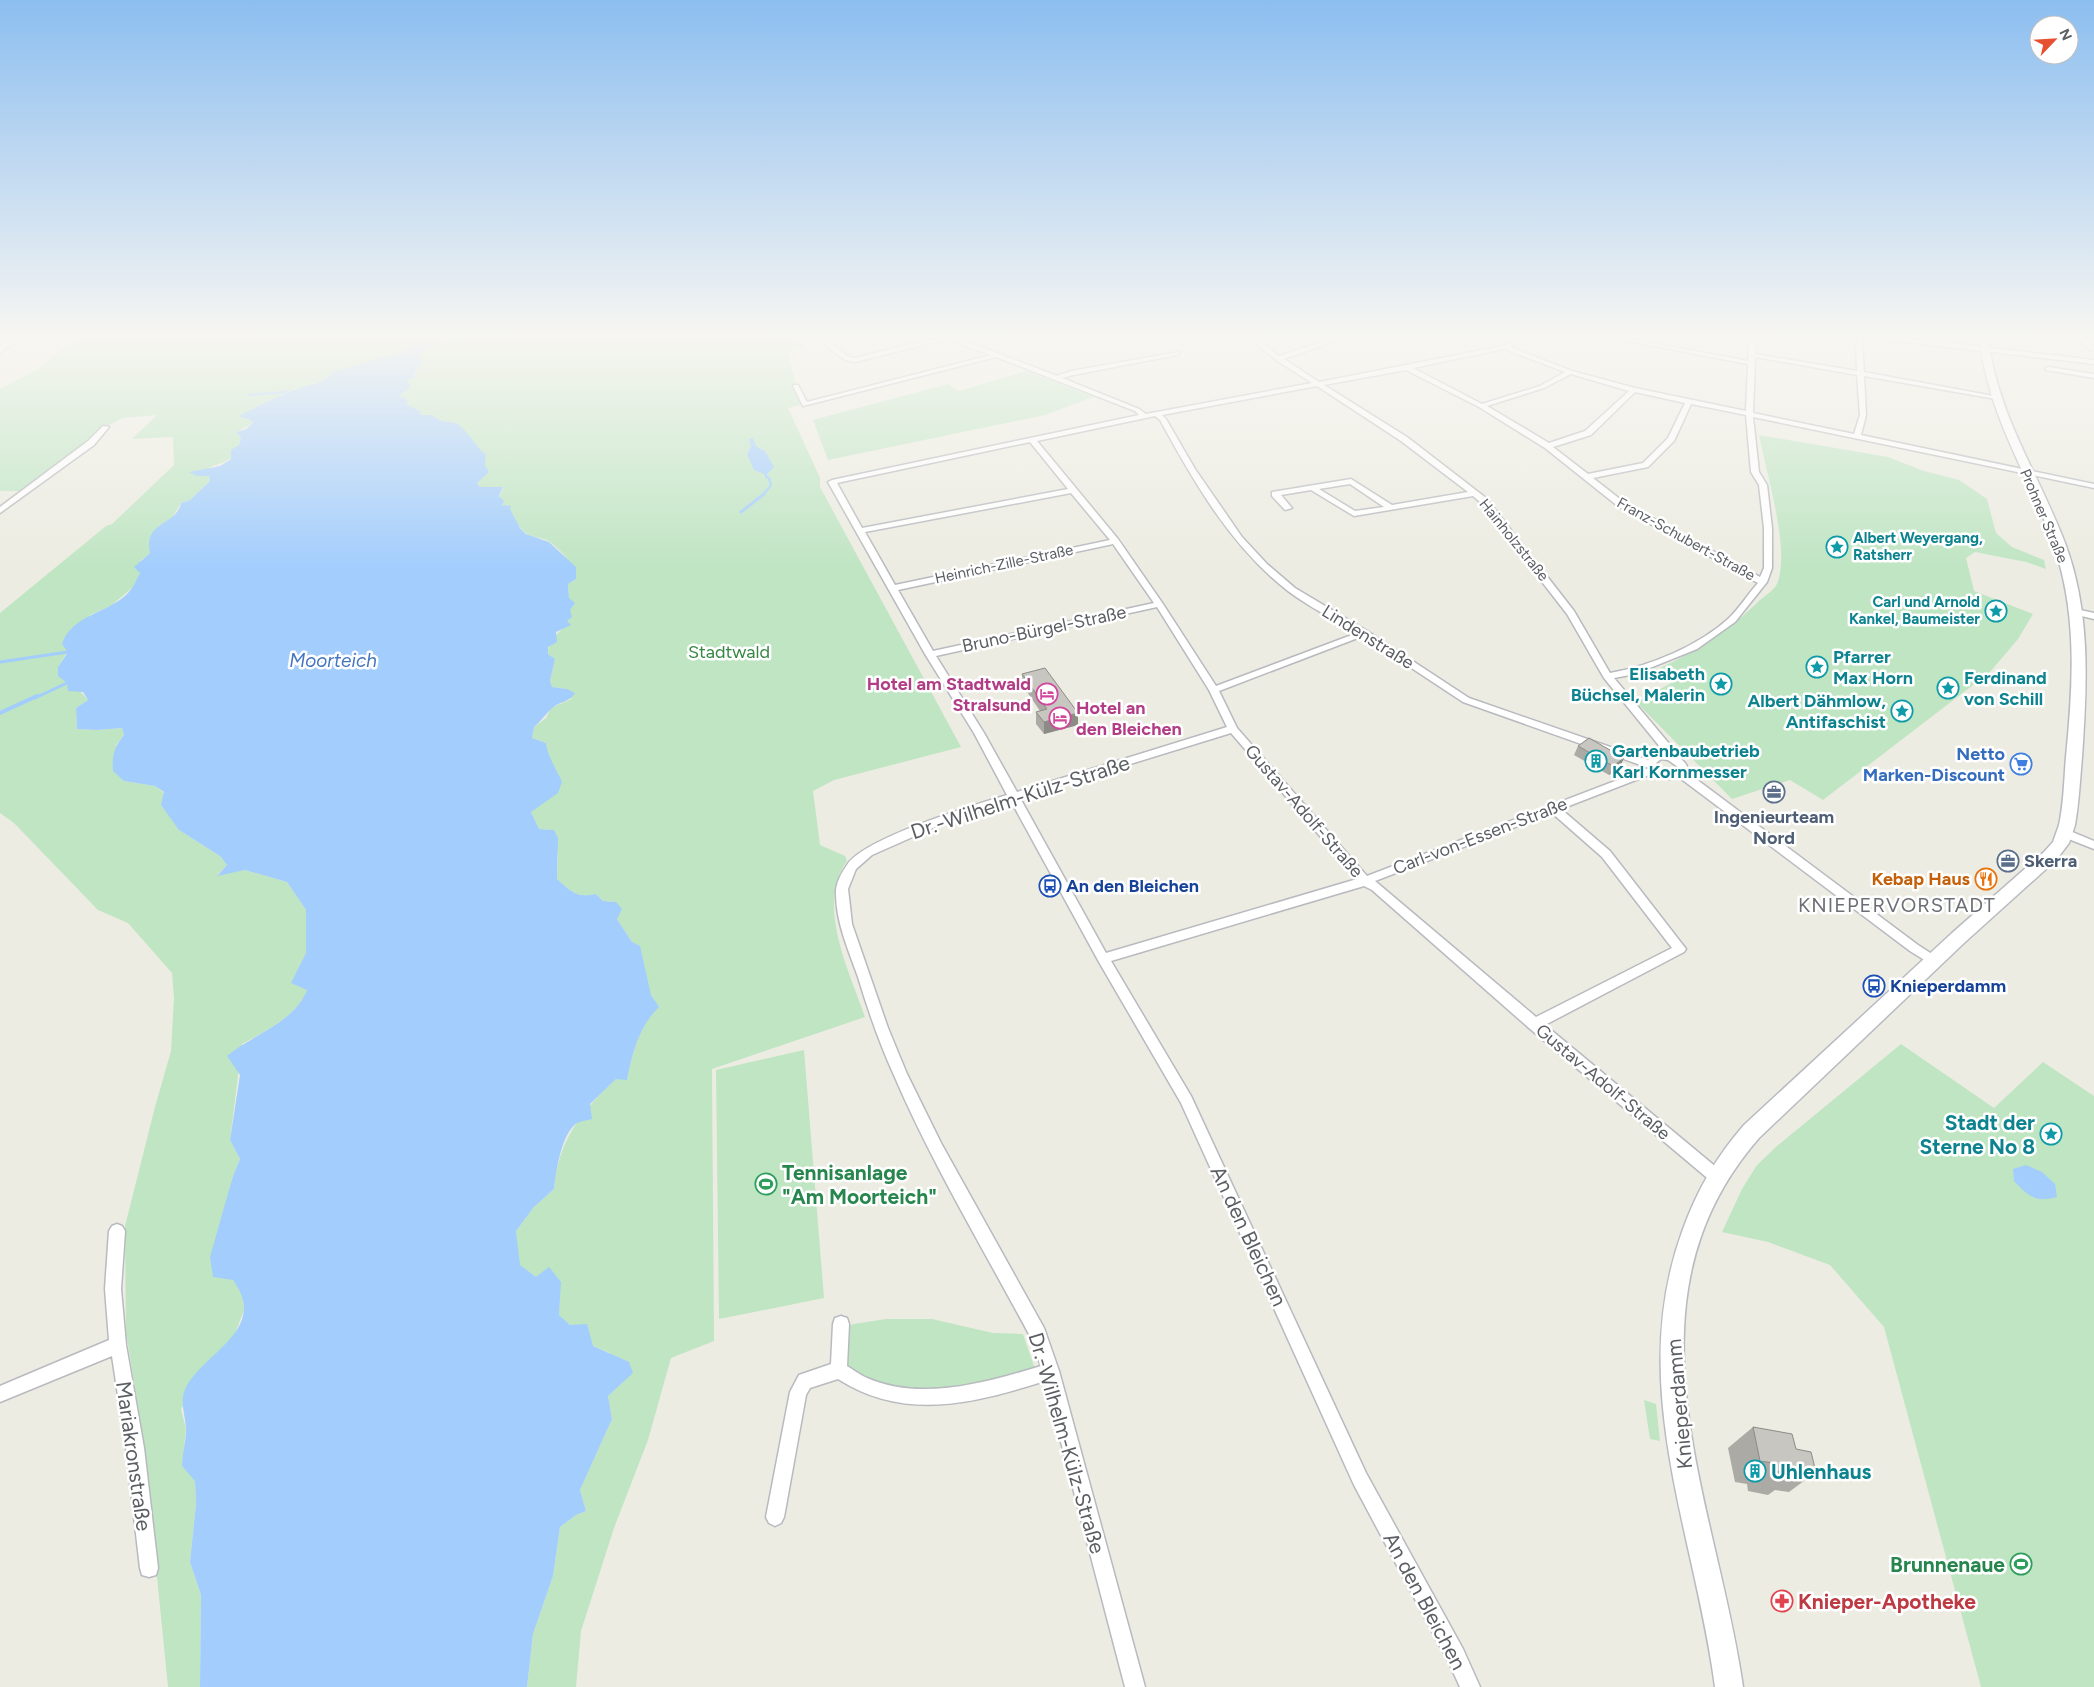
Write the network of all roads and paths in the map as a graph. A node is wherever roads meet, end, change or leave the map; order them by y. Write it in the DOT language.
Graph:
graph roads {
  1 [pos="1141,413"];
  2 [pos="1164,413"];
  3 [pos="1362,413"];
  4 [pos="1492,413"];
  5 [pos="1610,413"];
  6 [pos="1684,413"];
  7 [pos="1743,413"];
  8 [pos="1862,413"];
  9 [pos="2002,413"];
  10 [pos="1157,414"];
  11 [pos="1749,414"];
  12 [pos="1145,416"];
  13 [pos="105,427"];
  14 [pos="1857,436"];
  15 [pos="1032,440"];
  16 [pos="1548,446"];
  17 [pos="2026,472"];
  18 [pos="1586,476"];
  19 [pos="2094,486"];
  20 [pos="1313,488"];
  21 [pos="1073,490"];
  22 [pos="1475,492"];
  23 [pos="1288,508"];
  24 [pos="1392,508"];
  25 [pos="0,511"];
  26 [pos="860,531"];
  27 [pos="1114,541"];
  28 [pos="1763,582"];
  29 [pos="893,588"];
  30 [pos="1159,604"];
  31 [pos="2076,612"];
  32 [pos="2094,616"];
  33 [pos="1364,633"];
  34 [pos="930,654"];
  35 [pos="1607,676"];
  36 [pos="1214,690"];
  37 [pos="1233,729"];
  38 [pos="1673,758"];
  39 [pos="1653,767"];
  40 [pos="1681,774"];
  41 [pos="1014,797"];
  42 [pos="1553,808"];
  43 [pos="2065,833"];
  44 [pos="2094,845"];
  45 [pos="1365,881"];
  46 [pos="1103,959"];
  47 [pos="1934,961"];
  48 [pos="1534,1024"];
  49 [pos="1717,1177"];
  50 [pos="117,1231"];
  51 [pos="841,1324"];
  52 [pos="118,1345"];
  53 [pos="839,1370"];
  54 [pos="1050,1371"];
  55 [pos="0,1394"];
  56 [pos="776,1517"];
  57 [pos="149,1568"];
  58 [pos="1135,1687"];
  59 [pos="1470,1687"];
  60 [pos="1729,1687"];
  1 -- 12 [label="street"];
  2 -- 10 [label="street"];
  3 -- 22 [label="street, Hainholzstraße"];
  4 -- 16 [label="street, Franz-Schubert-Straße"];
  5 -- 16 [label="street"];
  6 -- 18 [label="street"];
  7 -- 11 [label="street"];
  8 -- 14 [label="street"];
  9 -- 17 [label="main road, Prohner Straße"];
  10 -- 12 [label="street"];
  10 -- 33 [label="street, Lindenstraße"];
  11 -- 14 [label="street"];
  11 -- 28 [label="street"];
  12 -- 15 [label="street"];
  13 -- 25 [label="street"];
  14 -- 17 [label="street"];
  15 -- 21 [label="street, Gustav-Adolf-Straße"];
  15 -- 26 [label="street, An den Bleichen"];
  16 -- 18 [label="street, Franz-Schubert-Straße"];
  17 -- 19 [label="street"];
  17 -- 31 [label="main road, Prohner Straße"];
  18 -- 28 [label="street, Franz-Schubert-Straße"];
  20 -- 23 [label="street"];
  20 -- 24 [label="street"];
  20 -- 24 [label="street"];
  21 -- 26 [label="street"];
  21 -- 27 [label="street, Gustav-Adolf-Straße"];
  22 -- 24 [label="street"];
  22 -- 35 [label="street, Hainholzstraße"];
  26 -- 29 [label="street, An den Bleichen"];
  27 -- 29 [label="street, Heinrich-Zille-Straße"];
  27 -- 30 [label="street, Gustav-Adolf-Straße"];
  28 -- 35 [label="street"];
  29 -- 34 [label="street, An den Bleichen"];
  30 -- 34 [label="street, Bruno-Bürgel-Straße"];
  30 -- 36 [label="street, Gustav-Adolf-Straße"];
  31 -- 32 [label="street"];
  31 -- 43 [label="main road, Knieperdamm"];
  33 -- 36 [label="street"];
  33 -- 39 [label="street, Lindenstraße"];
  34 -- 41 [label="street, An den Bleichen"];
  35 -- 38 [label="street, Hainholzstraße"];
  36 -- 37 [label="street, Gustav-Adolf-Straße"];
  37 -- 41 [label="street, Dr.-Wilhelm-Külz-Straße"];
  37 -- 45 [label="street, Gustav-Adolf-Straße"];
  38 -- 39 [label="street, Carl-von-Essen-Straße"];
  38 -- 40 [label="street, Hainholzstraße"];
  39 -- 40 [label="street, Lindenstraße"];
  39 -- 42 [label="street, Carl-von-Essen-Straße"];
  40 -- 47 [label="street"];
  41 -- 46 [label="street, An den Bleichen"];
  41 -- 54 [label="street, Dr.-Wilhelm-Külz-Straße"];
  42 -- 45 [label="street, Carl-von-Essen-Straße"];
  42 -- 48 [label="street"];
  43 -- 44 [label="street"];
  43 -- 47 [label="main road, Knieperdamm"];
  45 -- 46 [label="street, Carl-von-Essen-Straße"];
  45 -- 48 [label="street, Gustav-Adolf-Straße"];
  46 -- 59 [label="street, An den Bleichen"];
  47 -- 49 [label="main road, Knieperdamm"];
  48 -- 49 [label="street, Gustav-Adolf-Straße"];
  49 -- 60 [label="main road, Knieperdamm"];
  50 -- 52 [label="street, Mariakronstraße"];
  51 -- 53 [label="street"];
  52 -- 55 [label="street"];
  52 -- 57 [label="street, Mariakronstraße"];
  53 -- 54 [label="street"];
  53 -- 56 [label="street"];
  54 -- 58 [label="street, Dr.-Wilhelm-Külz-Straße"];
}
